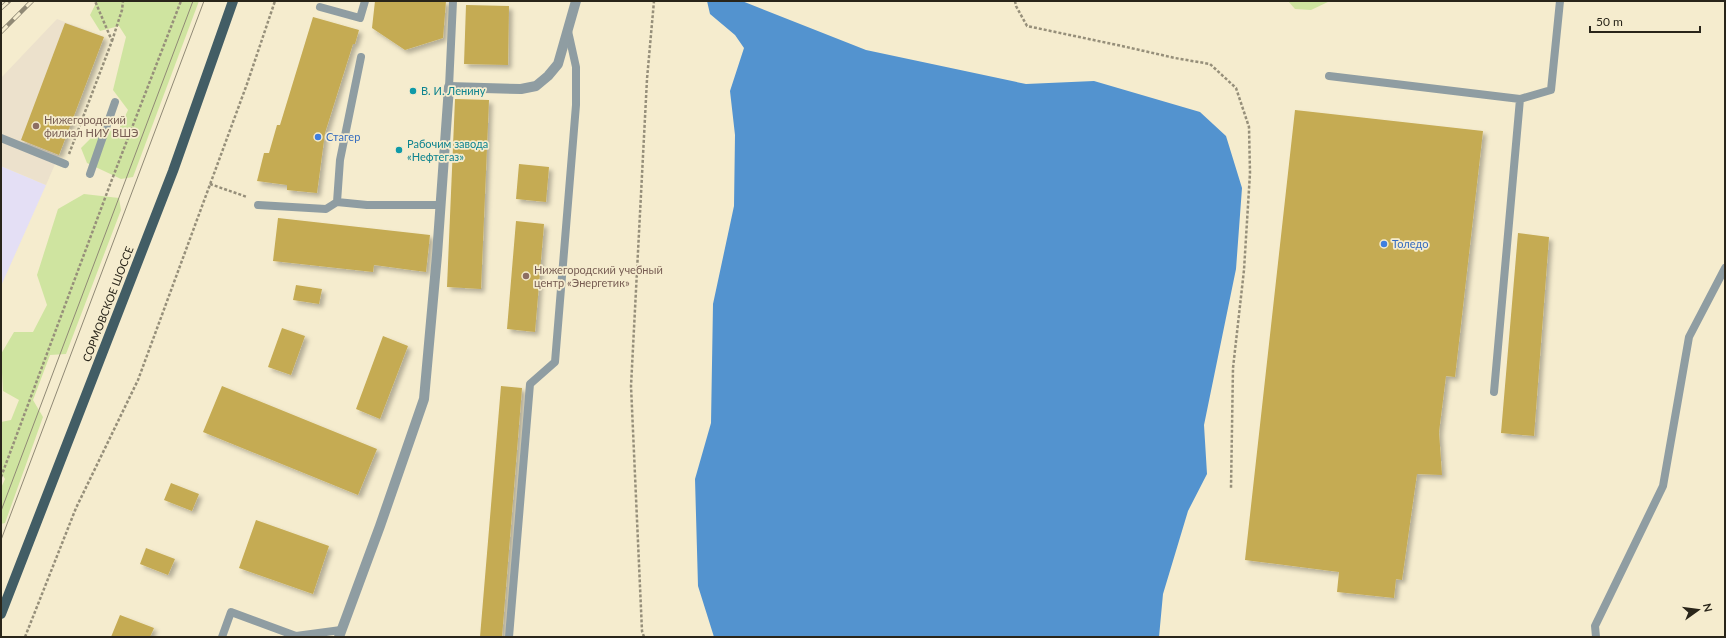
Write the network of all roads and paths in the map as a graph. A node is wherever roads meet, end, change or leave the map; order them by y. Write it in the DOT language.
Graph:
graph roads {
  1 [pos="94,1"];
  2 [pos="123,1"];
  3 [pos="181,1"];
  4 [pos="233,1"];
  5 [pos="276,1"];
  6 [pos="365,1"];
  7 [pos="453,1"];
  8 [pos="576,1"];
  9 [pos="654,1"];
  10 [pos="1015,1"];
  11 [pos="1560,1"];
  12 [pos="320,7"];
  13 [pos="568,31"];
  14 [pos="112,41"];
  15 [pos="361,57"];
  16 [pos="1329,76"];
  17 [pos="450,87"];
  18 [pos="1520,99"];
  19 [pos="115,102"];
  20 [pos="1,138"];
  21 [pos="65,164"];
  22 [pos="90,174"];
  23 [pos="210,184"];
  24 [pos="246,197"];
  25 [pos="337,202"];
  26 [pos="258,205"];
  27 [pos="441,205"];
  28 [pos="1725,268"];
  29 [pos="1494,392"];
  30 [pos="1,477"];
  31 [pos="1231,488"];
  32 [pos="1,614"];
  33 [pos="340,633"];
  34 [pos="25,637"];
  35 [pos="222,637"];
  36 [pos="509,637"];
  37 [pos="644,637"];
  38 [pos="1596,637"];
  1 -- 14 [label="path"];
  2 -- 14 [label="path"];
  3 -- 30 [label="path"];
  4 -- 32 [label="main road, СОРМОВСКОЕ ШОССЕ"];
  5 -- 23 [label="path"];
  6 -- 12 [label="lane"];
  7 -- 17 [label="lane"];
  8 -- 13 [label="street"];
  9 -- 37 [label="path"];
  10 -- 31 [label="path"];
  11 -- 18 [label="lane"];
  13 -- 17 [label="street"];
  13 -- 36 [label="lane"];
  14 -- 21 [label="path"];
  15 -- 25 [label="lane"];
  16 -- 18 [label="lane"];
  17 -- 27 [label="street"];
  18 -- 29 [label="lane"];
  19 -- 22 [label="lane"];
  20 -- 21 [label="lane"];
  23 -- 24 [label="path"];
  23 -- 34 [label="path"];
  25 -- 26 [label="lane"];
  25 -- 27 [label="lane"];
  27 -- 33 [label="street"];
  28 -- 38 [label="lane"];
  33 -- 35 [label="lane"];
}
